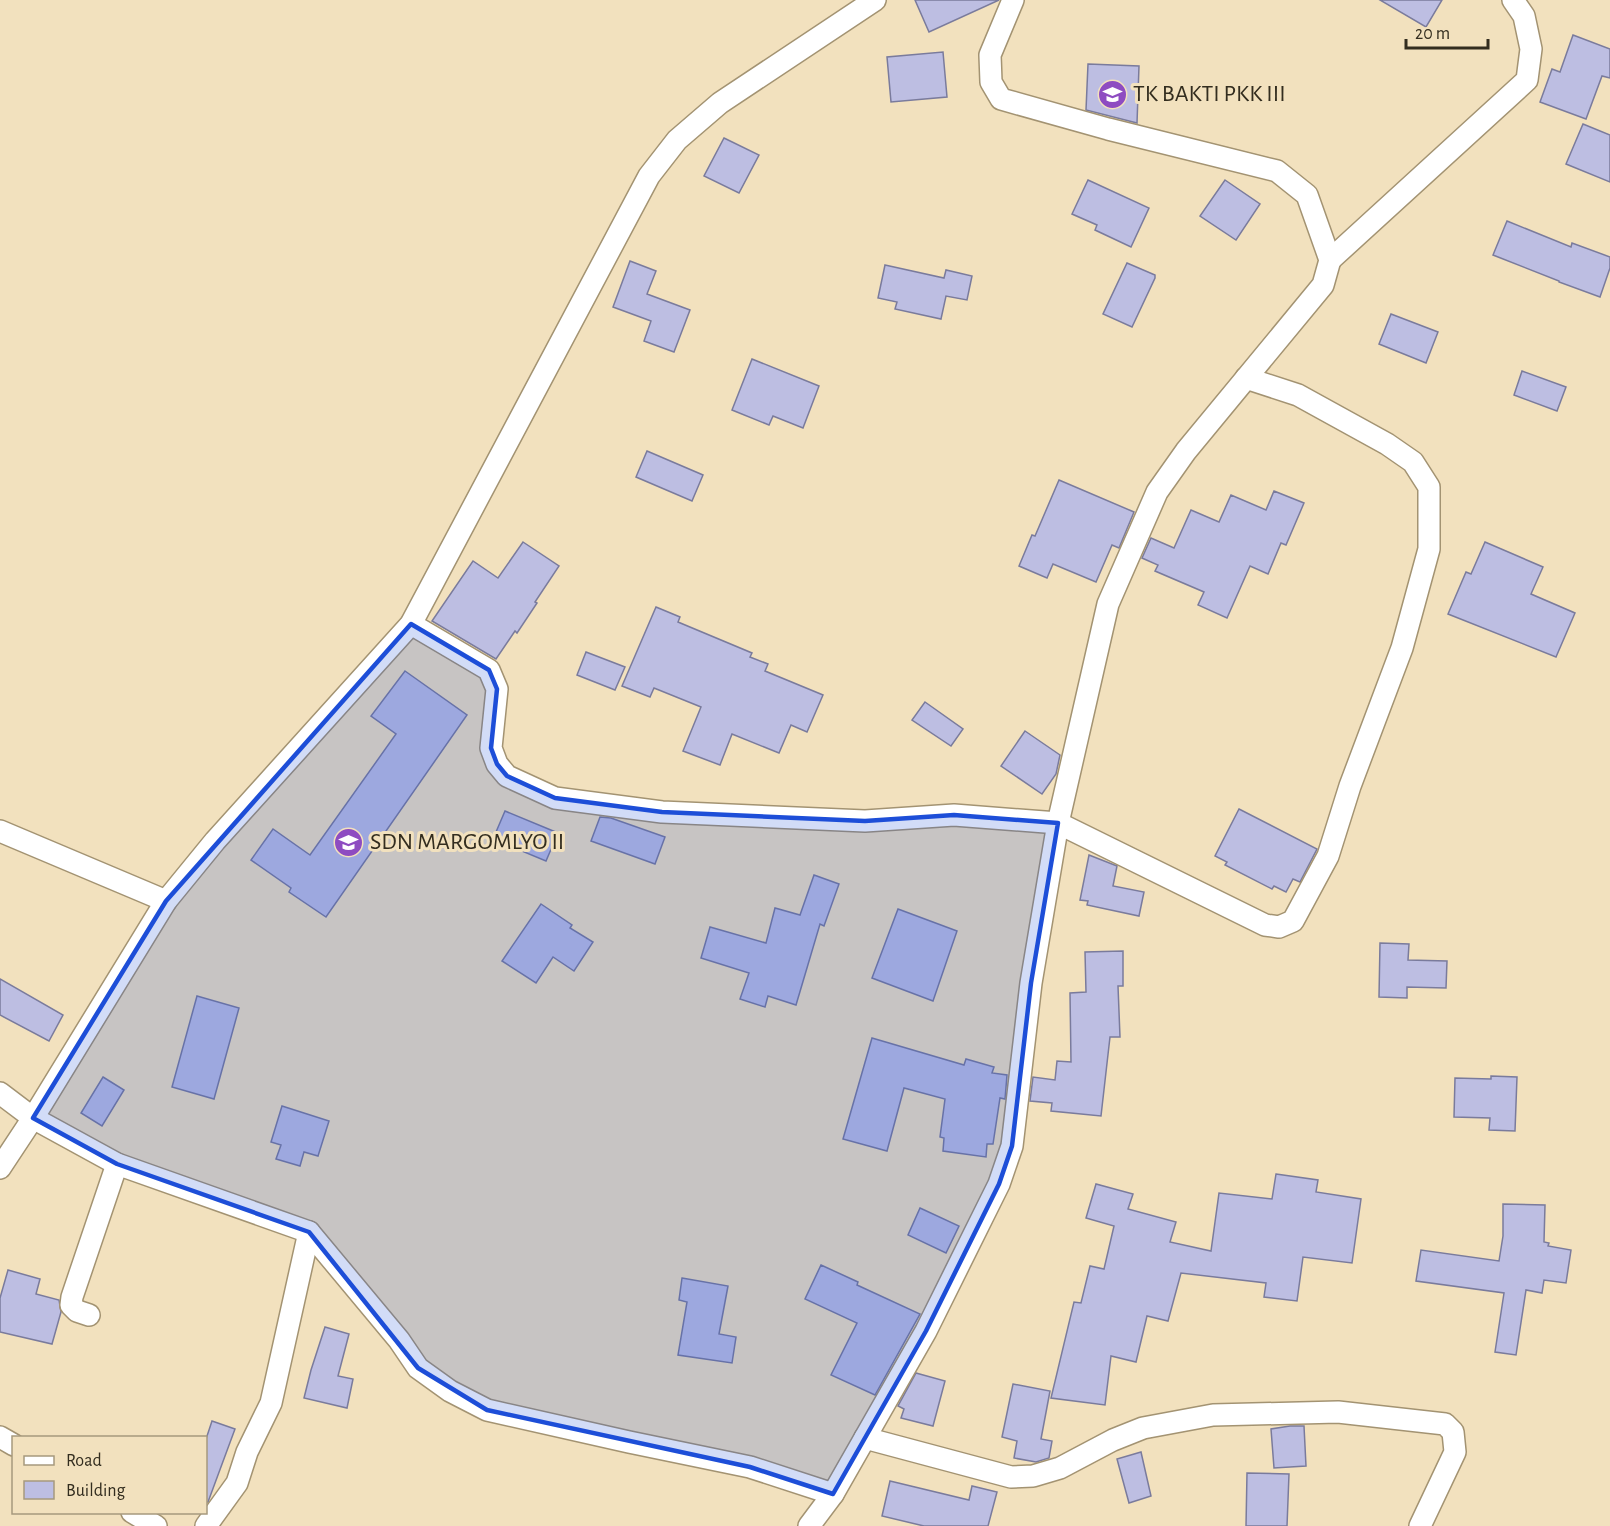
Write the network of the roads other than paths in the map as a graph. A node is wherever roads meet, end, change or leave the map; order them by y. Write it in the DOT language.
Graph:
graph roads {
  1 [pos="874,0"];
  2 [pos="1013,0"];
  3 [pos="1513,0"];
  4 [pos="1330,261"];
  5 [pos="1246,378"];
  6 [pos="411,624"];
  7 [pos="1058,824"];
  8 [pos="0,831"];
  9 [pos="166,901"];
  10 [pos="0,1093"];
  11 [pos="33,1118"];
  12 [pos="117,1164"];
  13 [pos="0,1168"];
  14 [pos="309,1232"];
  15 [pos="89,1315"];
  16 [pos="865,1438"];
  17 [pos="833,1494"];
  18 [pos="135,1514"];
  19 [pos="156,1526"];
  20 [pos="206,1526"];
  21 [pos="809,1526"];
  22 [pos="1420,1526"];
  1 -- 6 [label="street"];
  2 -- 4 [label="street"];
  3 -- 4 [label="street"];
  4 -- 5 [label="street"];
  5 -- 7 [label="street"];
  5 -- 7 [label="street"];
  6 -- 7 [label="street"];
  6 -- 9 [label="street"];
  7 -- 16 [label="street"];
  8 -- 9 [label="street"];
  9 -- 11 [label="street"];
  10 -- 11 [label="street"];
  11 -- 12 [label="street"];
  11 -- 13 [label="street"];
  12 -- 14 [label="street"];
  12 -- 15 [label="street"];
  14 -- 17 [label="street"];
  14 -- 20 [label="street"];
  16 -- 17 [label="street"];
  16 -- 22 [label="street"];
  17 -- 21 [label="street"];
  18 -- 19 [label="street"];
}
